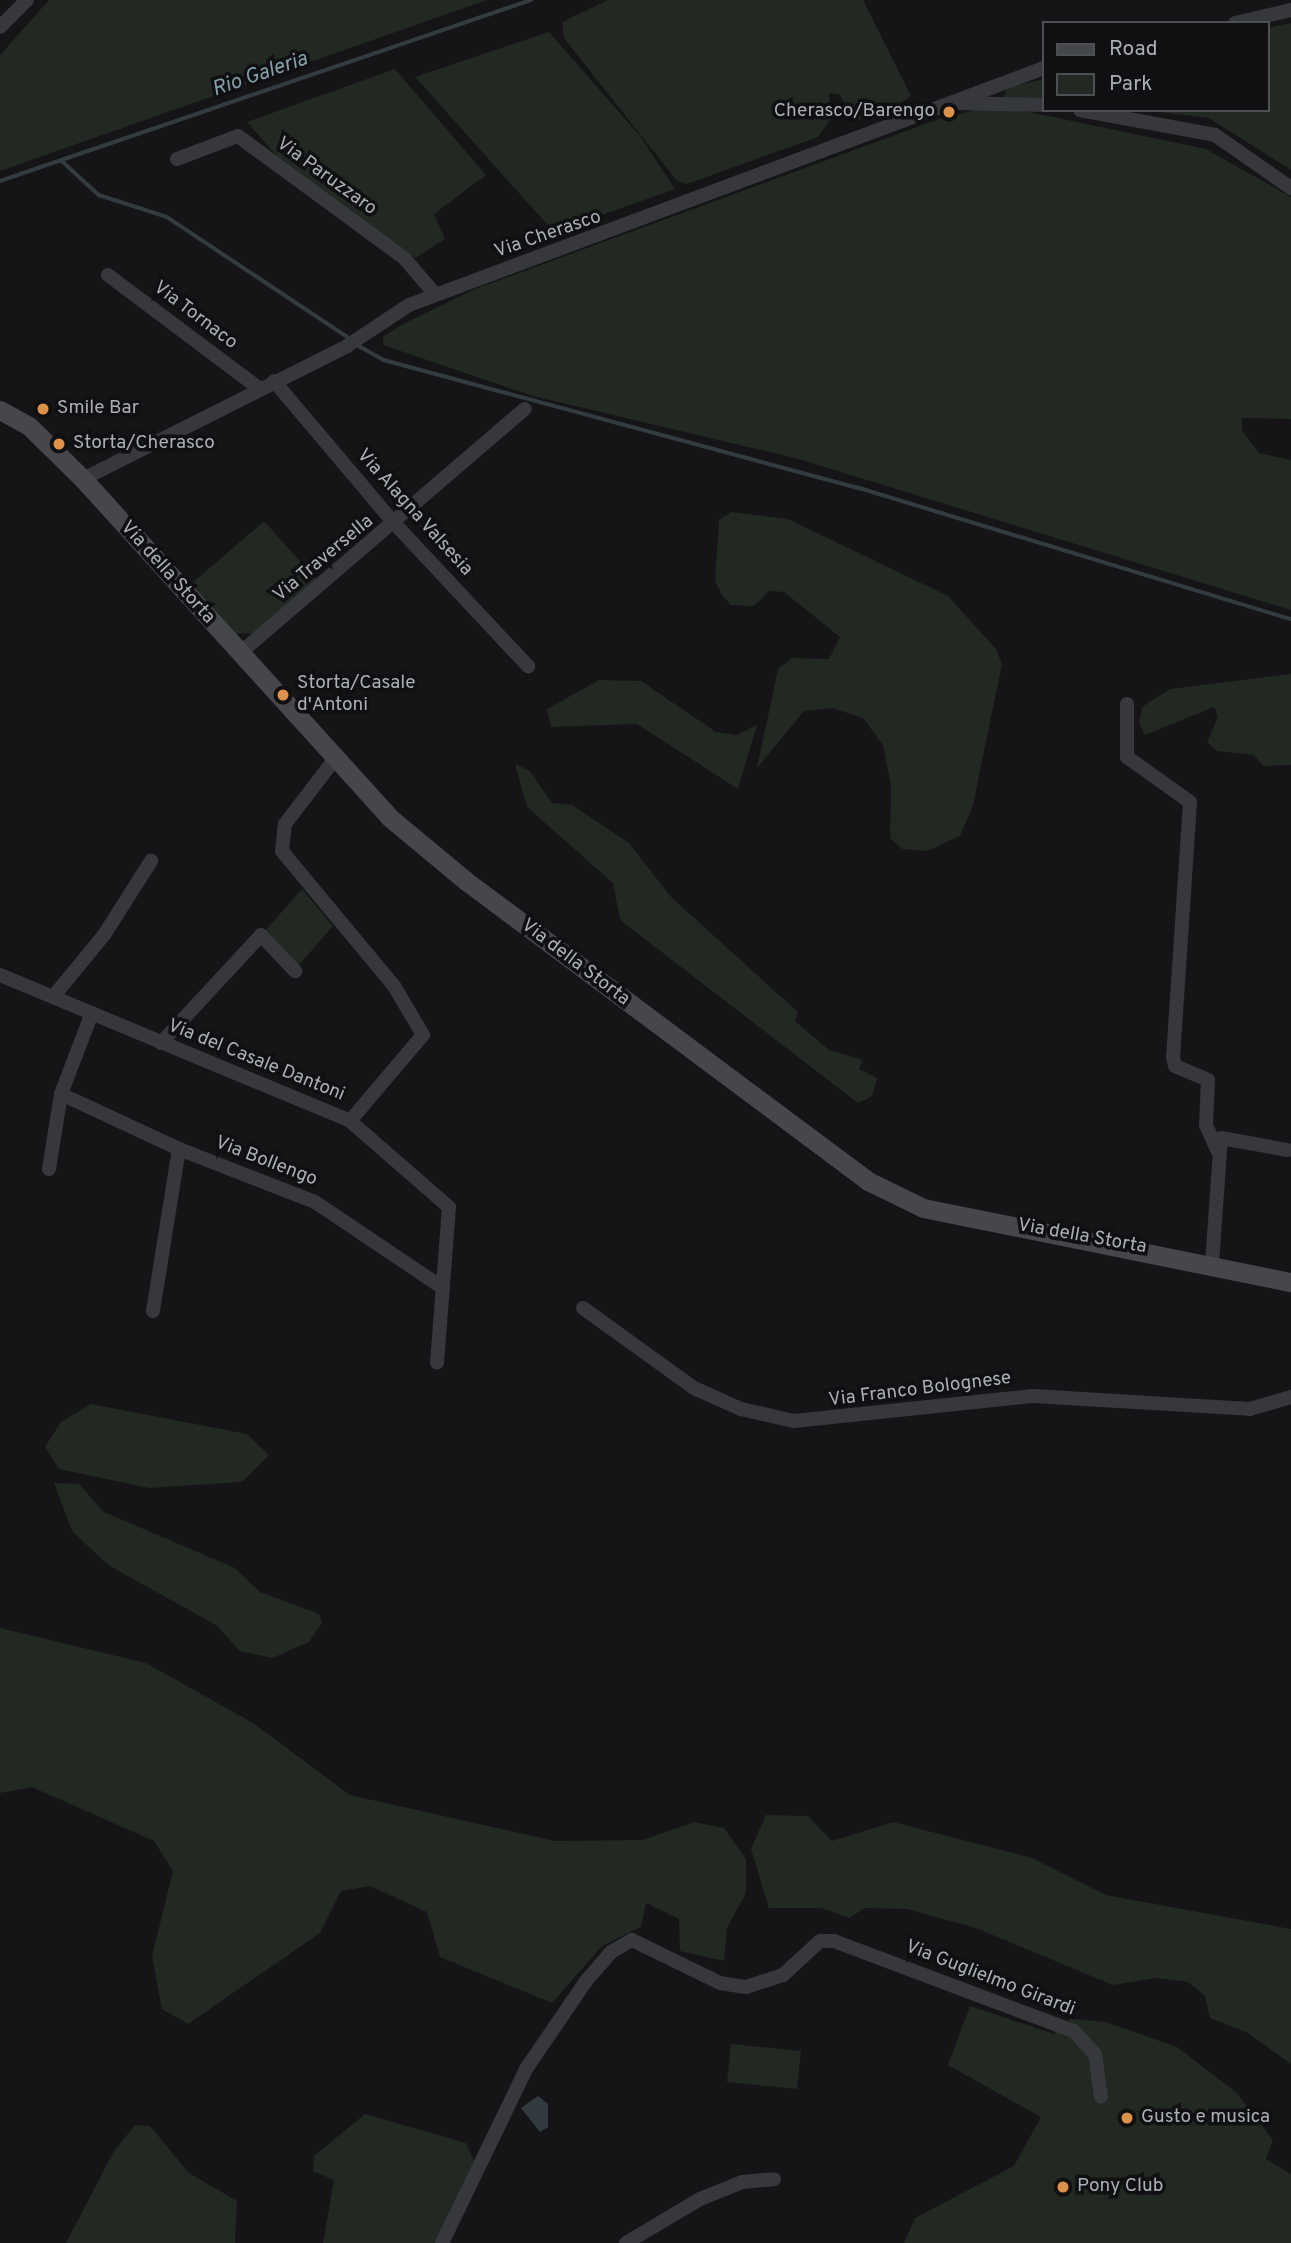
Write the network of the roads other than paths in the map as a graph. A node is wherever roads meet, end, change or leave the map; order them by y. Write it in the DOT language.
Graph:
graph roads {
  1 [pos="27,0"];
  2 [pos="1291,10"];
  3 [pos="1244,21"];
  4 [pos="0,27"];
  5 [pos="1042,69"];
  6 [pos="944,103"];
  7 [pos="1042,105"];
  8 [pos="1091,112"];
  9 [pos="177,159"];
  10 [pos="1291,188"];
  11 [pos="108,275"];
  12 [pos="435,294"];
  13 [pos="274,381"];
  14 [pos="260,388"];
  15 [pos="524,409"];
  16 [pos="0,410"];
  17 [pos="83,479"];
  18 [pos="395,524"];
  19 [pos="240,653"];
  20 [pos="528,666"];
  21 [pos="1127,704"];
  22 [pos="334,760"];
  23 [pos="151,861"];
  24 [pos="295,971"];
  25 [pos="0,975"];
  26 [pos="53,996"];
  27 [pos="92,1013"];
  28 [pos="161,1043"];
  29 [pos="61,1094"];
  30 [pos="350,1121"];
  31 [pos="179,1149"];
  32 [pos="1288,1150"];
  33 [pos="1218,1152"];
  34 [pos="49,1169"];
  35 [pos="1212,1263"];
  36 [pos="1291,1282"];
  37 [pos="443,1288"];
  38 [pos="583,1308"];
  39 [pos="153,1311"];
  40 [pos="437,1363"];
  41 [pos="1291,1397"];
  42 [pos="1101,2097"];
  43 [pos="774,2179"];
  44 [pos="442,2243"];
  45 [pos="626,2243"];
  1 -- 4 [label="street"];
  2 -- 3 [label="street"];
  5 -- 6 [label="street, Via Cherasco"];
  6 -- 7 [label="street"];
  6 -- 12 [label="street, Via Cherasco"];
  8 -- 10 [label="street"];
  9 -- 12 [label="street, Via Paruzzaro"];
  11 -- 14 [label="street, Via Tornaco"];
  12 -- 13 [label="street, Via Cherasco"];
  13 -- 14 [label="street, Via Cherasco"];
  13 -- 18 [label="street, Via Alagna Valsesia"];
  14 -- 17 [label="street, Via Cherasco"];
  15 -- 18 [label="street, Via Traversella"];
  16 -- 17 [label="main road, Via della Storta"];
  17 -- 19 [label="main road, Via della Storta"];
  18 -- 19 [label="street, Via Traversella"];
  18 -- 20 [label="street, Via Alagna Valsesia"];
  19 -- 22 [label="main road, Via della Storta"];
  21 -- 33 [label="street"];
  22 -- 30 [label="street, Via del Casale Dantoni"];
  22 -- 35 [label="main road, Via della Storta"];
  23 -- 26 [label="street"];
  24 -- 28 [label="street"];
  25 -- 26 [label="street, Via del Casale Dantoni"];
  26 -- 27 [label="street, Via del Casale Dantoni"];
  27 -- 28 [label="street, Via del Casale Dantoni"];
  27 -- 29 [label="street"];
  28 -- 30 [label="street, Via del Casale Dantoni"];
  29 -- 31 [label="street, Via Bollengo"];
  29 -- 34 [label="street"];
  30 -- 37 [label="street"];
  31 -- 37 [label="street, Via Bollengo"];
  31 -- 39 [label="street"];
  32 -- 33 [label="street"];
  33 -- 35 [label="street"];
  35 -- 36 [label="main road, Via della Storta"];
  37 -- 40 [label="street"];
  38 -- 41 [label="street, Via Franco Bolognese"];
  42 -- 44 [label="street, Via Guglielmo Girardi"];
  43 -- 45 [label="street"];
}
